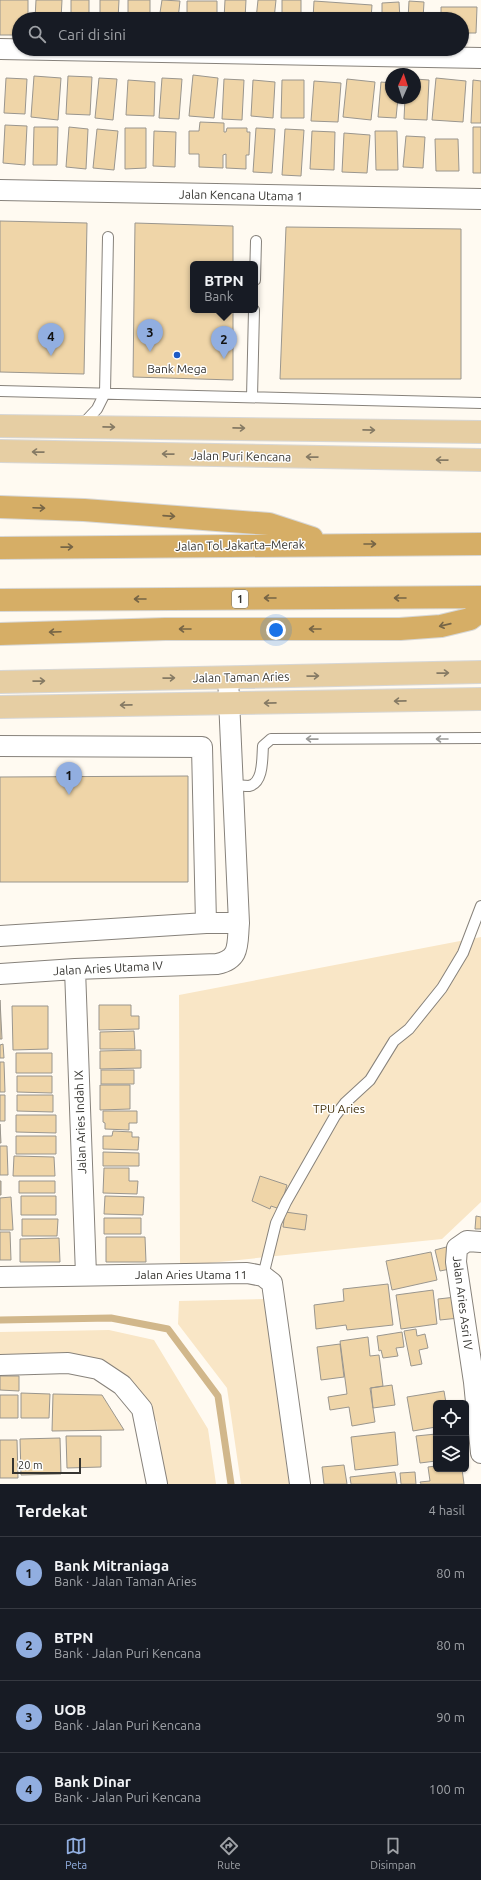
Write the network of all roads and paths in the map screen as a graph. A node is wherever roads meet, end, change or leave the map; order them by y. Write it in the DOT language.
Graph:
graph roads {
  1 [pos="0,49"];
  2 [pos="12,49"];
  3 [pos="374,56"];
  4 [pos="481,58"];
  5 [pos="0,190"];
  6 [pos="481,199"];
  7 [pos="108,237"];
  8 [pos="256,241"];
  9 [pos="255,261"];
  10 [pos="254,313"];
  11 [pos="0,391"];
  12 [pos="105,393"];
  13 [pos="252,397"];
  14 [pos="481,402"];
  15 [pos="0,426"];
  16 [pos="82,426"];
  17 [pos="481,432"];
  18 [pos="0,451"];
  19 [pos="481,460"];
  20 [pos="0,507"];
  21 [pos="331,544"];
  22 [pos="481,544"];
  23 [pos="0,548"];
  24 [pos="481,597"];
  25 [pos="0,600"];
  26 [pos="481,611"];
  27 [pos="0,634"];
  28 [pos="481,672"];
  29 [pos="228,677"];
  30 [pos="0,682"];
  31 [pos="481,699"];
  32 [pos="229,704"];
  33 [pos="0,707"];
  34 [pos="481,738"];
  35 [pos="231,745"];
  36 [pos="0,746"];
  37 [pos="202,747"];
  38 [pos="232,785"];
  39 [pos="481,906"];
  40 [pos="206,923"];
  41 [pos="239,923"];
  42 [pos="0,936"];
  43 [pos="74,969"];
  44 [pos="0,974"];
  45 [pos="481,1242"];
  46 [pos="86,1275"];
  47 [pos="263,1276"];
  48 [pos="0,1277"];
  49 [pos="0,1365"];
  50 [pos="477,1382"];
  51 [pos="481,1453"];
  52 [pos="157,1484"];
  53 [pos="300,1484"];
  1 -- 2 [label="street"];
  3 -- 4 [label="street"];
  5 -- 6 [label="street, Jalan Kencana Utama 1"];
  7 -- 12 [label="lane"];
  8 -- 9 [label="lane"];
  10 -- 13 [label="lane"];
  11 -- 12 [label="lane"];
  12 -- 13 [label="lane"];
  12 -- 16 [label="lane"];
  13 -- 14 [label="lane"];
  15 -- 16 [label="main road"];
  16 -- 17 [label="main road, one-way"];
  19 -- 18 [label="main road, Jalan Puri Kencana, one-way"];
  20 -- 21 [label="highway, one-way"];
  21 -- 22 [label="highway, Jalan Tol Jakarta–Merak, one-way"];
  23 -- 21 [label="highway, Jalan Tol Jakarta–Merak, one-way"];
  24 -- 25 [label="highway, 1, one-way"];
  26 -- 27 [label="highway, one-way"];
  29 -- 28 [label="main road, Jalan Taman Aries, one-way"];
  30 -- 29 [label="main road, Jalan Taman Aries, one-way"];
  29 -- 32 [label="street"];
  31 -- 32 [label="main road, one-way"];
  32 -- 33 [label="main road, one-way"];
  32 -- 35 [label="street"];
  34 -- 38 [label="lane, one-way"];
  35 -- 37 [label="street"];
  35 -- 38 [label="street"];
  36 -- 37 [label="street"];
  37 -- 40 [label="street"];
  38 -- 41 [label="street"];
  39 -- 47 [label="lane"];
  40 -- 41 [label="street"];
  40 -- 42 [label="street"];
  41 -- 43 [label="street, Jalan Aries Utama IV"];
  43 -- 44 [label="street, Jalan Aries Utama IV"];
  43 -- 46 [label="street, Jalan Aries Indah IX"];
  45 -- 50 [label="street, Jalan Aries Asri IV"];
  46 -- 47 [label="street, Jalan Aries Utama 11"];
  46 -- 48 [label="street, Jalan Aries Utama 11"];
  47 -- 53 [label="street, Jalan Aries Utama 11"];
  49 -- 52 [label="street"];
  50 -- 51 [label="street, Jalan Aries Asri IV"];
}
